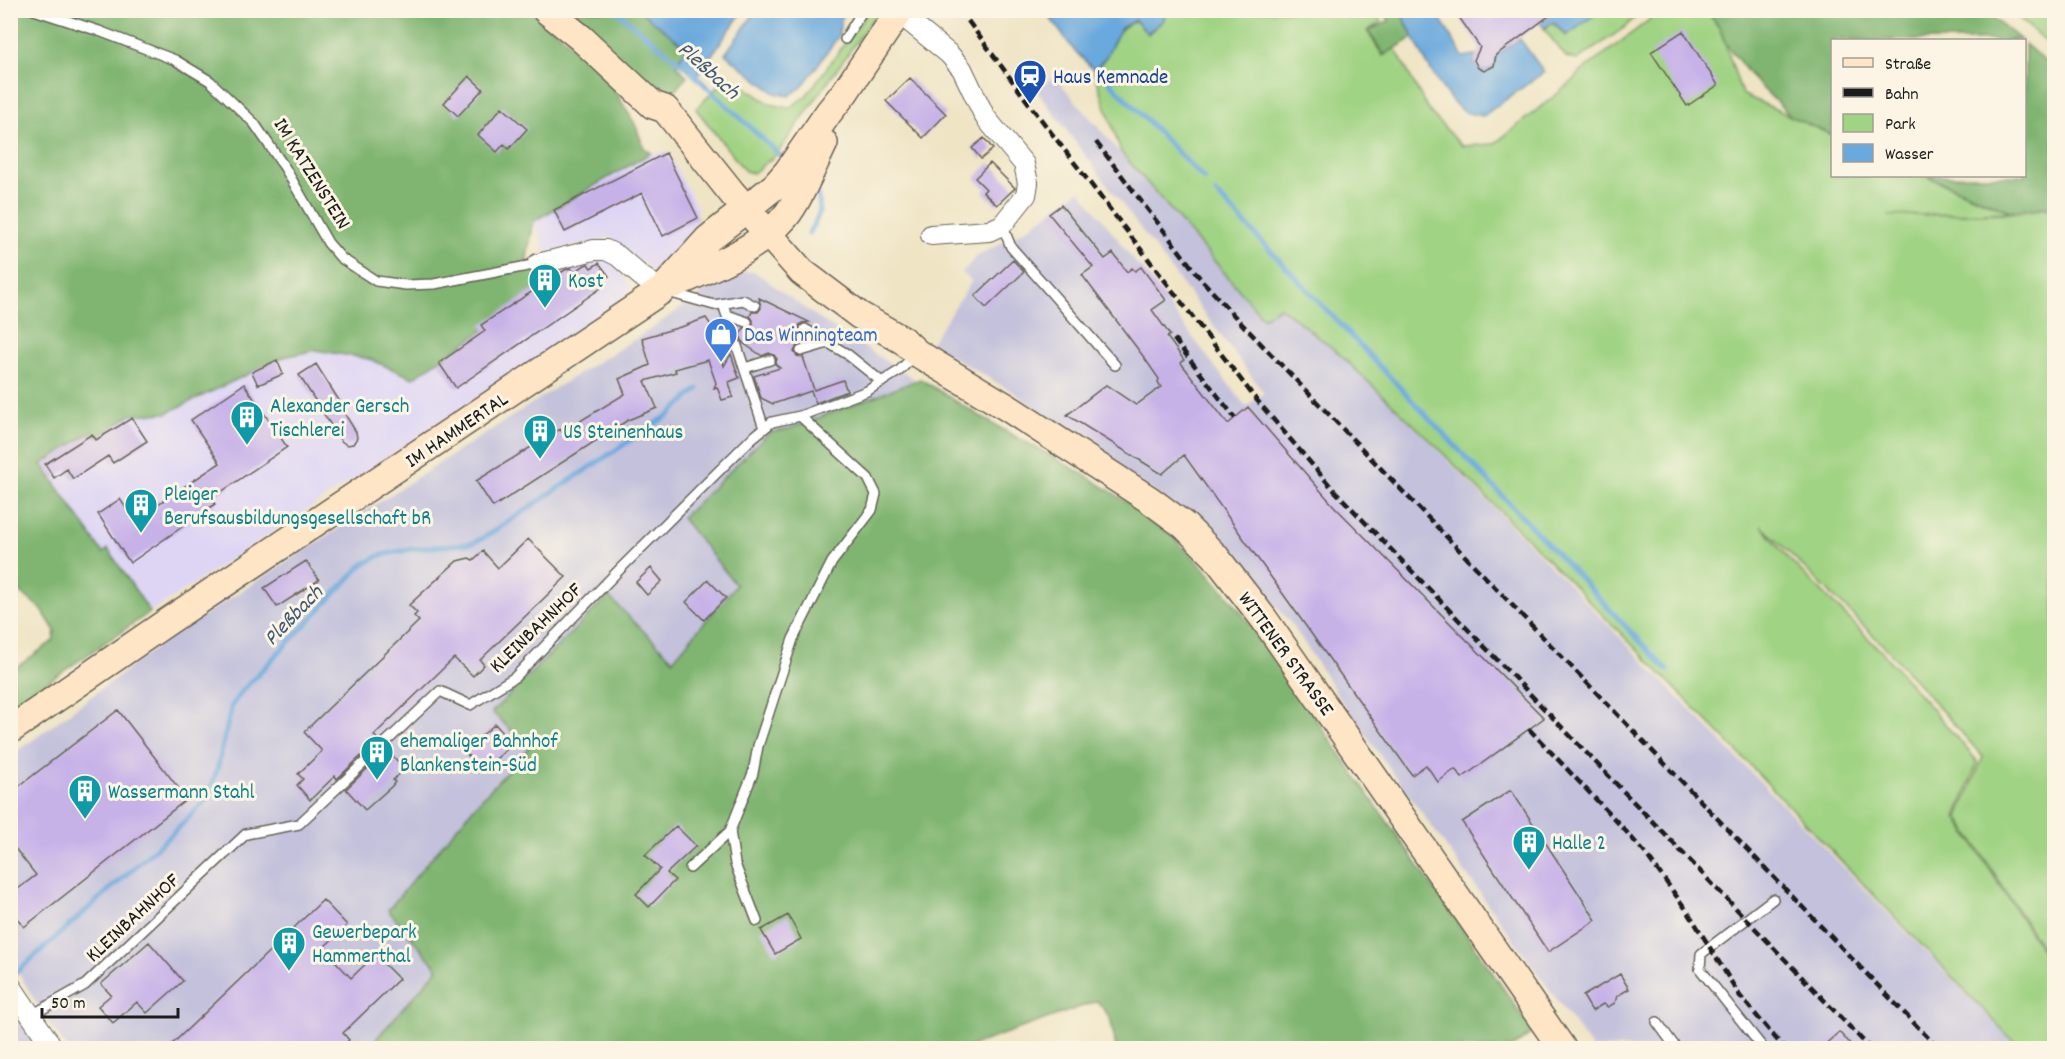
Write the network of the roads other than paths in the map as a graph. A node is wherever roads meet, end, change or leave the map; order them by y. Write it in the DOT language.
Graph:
graph roads {
  1 [pos="34,10"];
  2 [pos="546,10"];
  3 [pos="863,10"];
  4 [pos="899,12"];
  5 [pos="845,39"];
  6 [pos="845,92"];
  7 [pos="739,214"];
  8 [pos="1002,225"];
  9 [pos="931,235"];
  10 [pos="762,238"];
  11 [pos="538,264"];
  12 [pos="662,290"];
  13 [pos="719,305"];
  14 [pos="755,306"];
  15 [pos="727,315"];
  16 [pos="747,322"];
  17 [pos="805,329"];
  18 [pos="828,343"];
  19 [pos="803,348"];
  20 [pos="917,353"];
  21 [pos="770,360"];
  22 [pos="1115,365"];
  23 [pos="745,368"];
  24 [pos="882,382"];
  25 [pos="800,416"];
  26 [pos="764,428"];
  27 [pos="10,730"];
  28 [pos="730,831"];
  29 [pos="690,868"];
  30 [pos="1773,899"];
  31 [pos="757,921"];
  32 [pos="13,989"];
  33 [pos="30,1016"];
  34 [pos="1657,1022"];
  35 [pos="53,1048"];
  36 [pos="1562,1048"];
  37 [pos="1676,1048"];
  38 [pos="1763,1048"];
  1 -- 11 [label="lane, IM KATZENSTEIN"];
  2 -- 7 [label="main road, WITTENER STRASSE"];
  3 -- 5 [label="lane"];
  4 -- 6 [label="main road"];
  4 -- 8 [label="street"];
  6 -- 7 [label="main road, IM HAMMERTAL"];
  6 -- 10 [label="main road, IM HAMMERTAL"];
  7 -- 10 [label="main road, WITTENER STRASSE"];
  7 -- 12 [label="main road, IM HAMMERTAL"];
  8 -- 9 [label="street"];
  8 -- 22 [label="lane"];
  10 -- 12 [label="main road, IM HAMMERTAL"];
  10 -- 20 [label="main road, WITTENER STRASSE"];
  11 -- 12 [label="street, IM KATZENSTEIN"];
  12 -- 13 [label="lane"];
  12 -- 27 [label="main road, IM HAMMERTAL"];
  13 -- 14 [label="lane"];
  13 -- 15 [label="lane"];
  15 -- 16 [label="lane"];
  15 -- 23 [label="lane"];
  17 -- 18 [label="lane"];
  18 -- 19 [label="lane"];
  18 -- 24 [label="lane"];
  20 -- 24 [label="lane, KLEINBAHNHOF"];
  20 -- 36 [label="main road, WITTENER STRASSE"];
  21 -- 23 [label="lane"];
  23 -- 26 [label="lane"];
  24 -- 25 [label="lane, KLEINBAHNHOF"];
  25 -- 26 [label="lane, KLEINBAHNHOF"];
  25 -- 28 [label="lane"];
  26 -- 33 [label="lane, KLEINBAHNHOF"];
  28 -- 29 [label="lane"];
  28 -- 31 [label="lane"];
  30 -- 38 [label="lane"];
  32 -- 33 [label="street"];
  33 -- 35 [label="street"];
  34 -- 37 [label="lane"];
}
